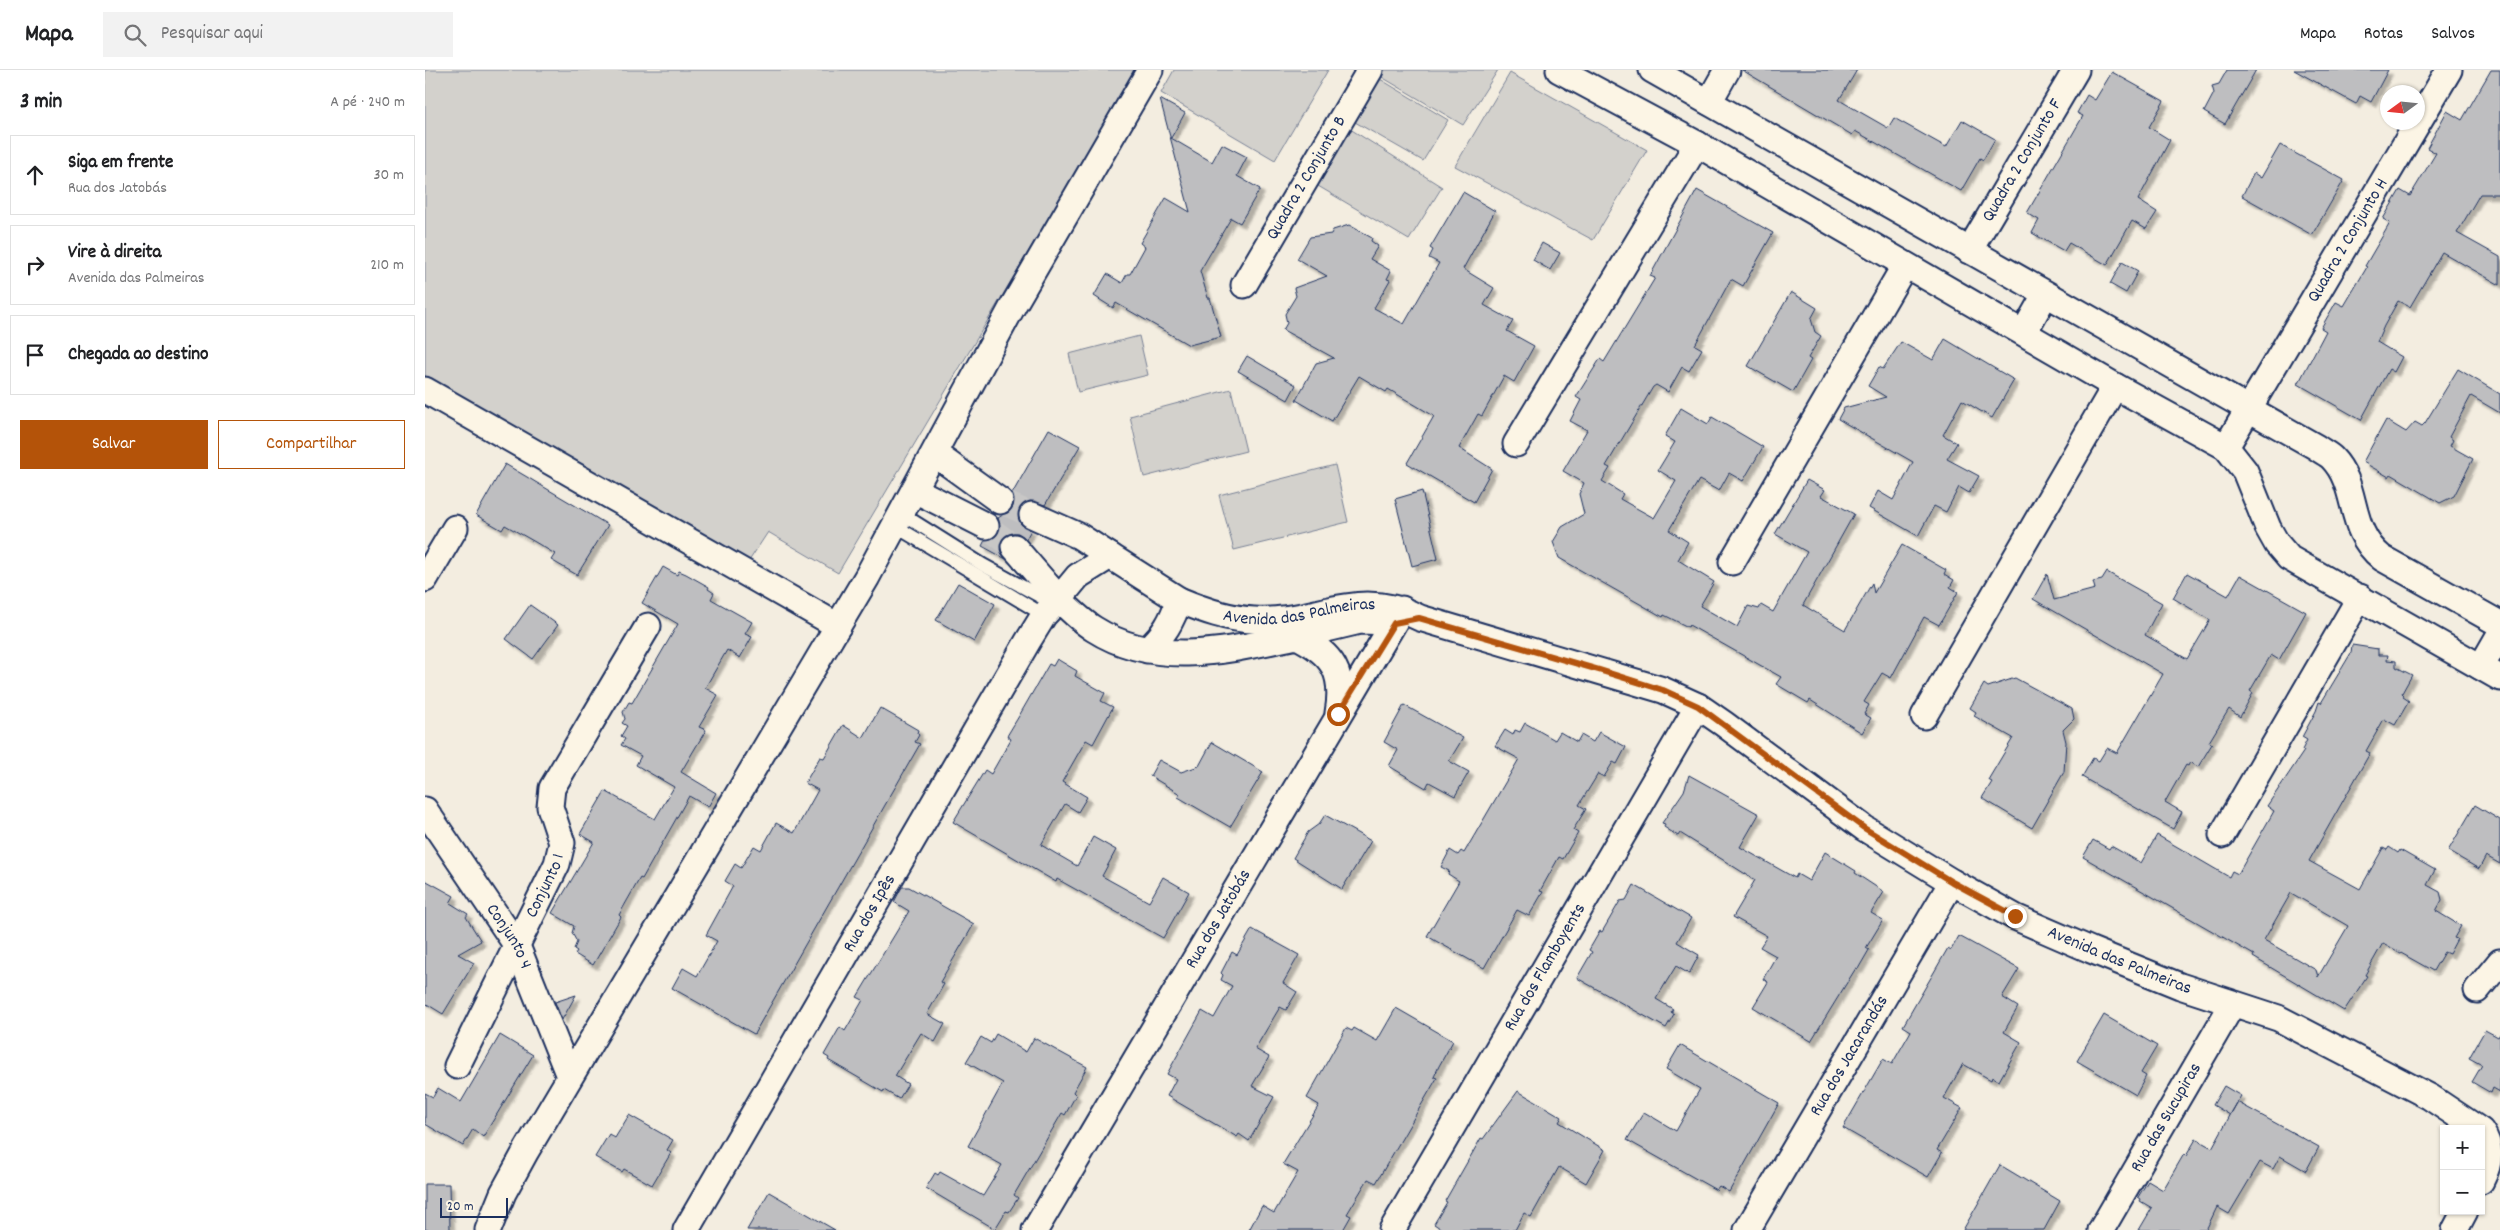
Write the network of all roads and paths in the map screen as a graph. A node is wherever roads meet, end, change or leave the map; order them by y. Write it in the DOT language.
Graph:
graph roads {
  1 [pos="1150,70"];
  2 [pos="1369,70"];
  3 [pos="1559,70"];
  4 [pos="1652,70"];
  5 [pos="1727,70"];
  6 [pos="2076,70"];
  7 [pos="2449,70"];
  8 [pos="1709,102"];
  9 [pos="1697,144"];
  10 [pos="1814,163"];
  11 [pos="1792,199"];
  12 [pos="1969,251"];
  13 [pos="1905,265"];
  14 [pos="1244,285"];
  15 [pos="2045,295"];
  16 [pos="2024,332"];
  17 [pos="2115,386"];
  18 [pos="425,390"];
  19 [pos="2247,410"];
  20 [pos="1516,444"];
  21 [pos="2226,447"];
  22 [pos="935,454"];
  23 [pos="915,490"];
  24 [pos="1032,515"];
  25 [pos="899,520"];
  26 [pos="455,528"];
  27 [pos="1014,547"];
  28 [pos="1110,556"];
  29 [pos="1732,562"];
  30 [pos="425,579"];
  31 [pos="2360,597"];
  32 [pos="1179,600"];
  33 [pos="1053,606"];
  34 [pos="1398,615"];
  35 [pos="2500,624"];
  36 [pos="648,626"];
  37 [pos="838,626"];
  38 [pos="2500,634"];
  39 [pos="1297,636"];
  40 [pos="1147,650"];
  41 [pos="2491,672"];
  42 [pos="1340,702"];
  43 [pos="1698,706"];
  44 [pos="1924,716"];
  45 [pos="425,810"];
  46 [pos="2222,835"];
  47 [pos="1952,882"];
  48 [pos="517,946"];
  49 [pos="2500,962"];
  50 [pos="2477,990"];
  51 [pos="2232,1005"];
  52 [pos="457,1066"];
  53 [pos="569,1076"];
  54 [pos="2471,1125"];
  55 [pos="2485,1138"];
  56 [pos="2485,1168"];
  57 [pos="488,1230"];
  58 [pos="686,1230"];
  59 [pos="1035,1230"];
  60 [pos="1392,1230"];
  61 [pos="1747,1230"];
  62 [pos="2101,1230"];
  1 -- 22 [label="street"];
  2 -- 14 [label="street, Quadra 2 Conjunto B"];
  3 -- 9 [label="street"];
  4 -- 8 [label="street"];
  5 -- 8 [label="street"];
  6 -- 12 [label="street, Quadra 2 Conjunto F"];
  7 -- 19 [label="street, Quadra 2 Conjunto H"];
  8 -- 10 [label="street"];
  9 -- 11 [label="street"];
  9 -- 20 [label="street"];
  10 -- 11 [label="street"];
  10 -- 12 [label="street"];
  11 -- 13 [label="street"];
  12 -- 15 [label="street"];
  13 -- 16 [label="street"];
  13 -- 29 [label="street"];
  15 -- 16 [label="street"];
  15 -- 19 [label="street"];
  16 -- 17 [label="street"];
  17 -- 21 [label="street"];
  17 -- 44 [label="street"];
  18 -- 37 [label="street"];
  19 -- 21 [label="street, Quadra 2 Conjunto H"];
  19 -- 35 [label="street"];
  21 -- 31 [label="street"];
  22 -- 23 [label="street"];
  22 -- 23 [label="street"];
  23 -- 25 [label="street"];
  24 -- 28 [label="street, Avenida das Palmeiras"];
  25 -- 33 [label="lane"];
  25 -- 37 [label="street"];
  26 -- 30 [label="street"];
  27 -- 33 [label="street, Avenida das Palmeiras"];
  28 -- 32 [label="street, Avenida das Palmeiras"];
  28 -- 33 [label="street"];
  31 -- 41 [label="street"];
  31 -- 46 [label="street"];
  32 -- 34 [label="street, Avenida das Palmeiras"];
  32 -- 40 [label="street"];
  33 -- 40 [label="street, Avenida das Palmeiras"];
  33 -- 58 [label="street, Rua dos Ipês"];
  34 -- 39 [label="street, Avenida das Palmeiras"];
  34 -- 42 [label="street, Rua dos Jatobás"];
  34 -- 43 [label="street, Avenida das Palmeiras"];
  36 -- 48 [label="street, Conjunto 1"];
  37 -- 53 [label="street"];
  38 -- 41 [label="street"];
  39 -- 40 [label="street, Avenida das Palmeiras"];
  39 -- 42 [label="street, Avenida das Palmeiras"];
  42 -- 59 [label="street, Rua dos Jatobás"];
  43 -- 47 [label="street, Avenida das Palmeiras"];
  43 -- 60 [label="street, Rua dos Flamboyents"];
  45 -- 48 [label="street, Conjunto 4"];
  47 -- 51 [label="street, Avenida das Palmeiras"];
  47 -- 61 [label="street, Rua dos Jacarandás"];
  48 -- 52 [label="street, Conjunto 1"];
  48 -- 53 [label="street, Conjunto 4"];
  49 -- 50 [label="street"];
  51 -- 54 [label="street, Avenida das Palmeiras"];
  51 -- 62 [label="street, Rua das Sucupiras"];
  53 -- 57 [label="street"];
  55 -- 56 [label="street"];
}
